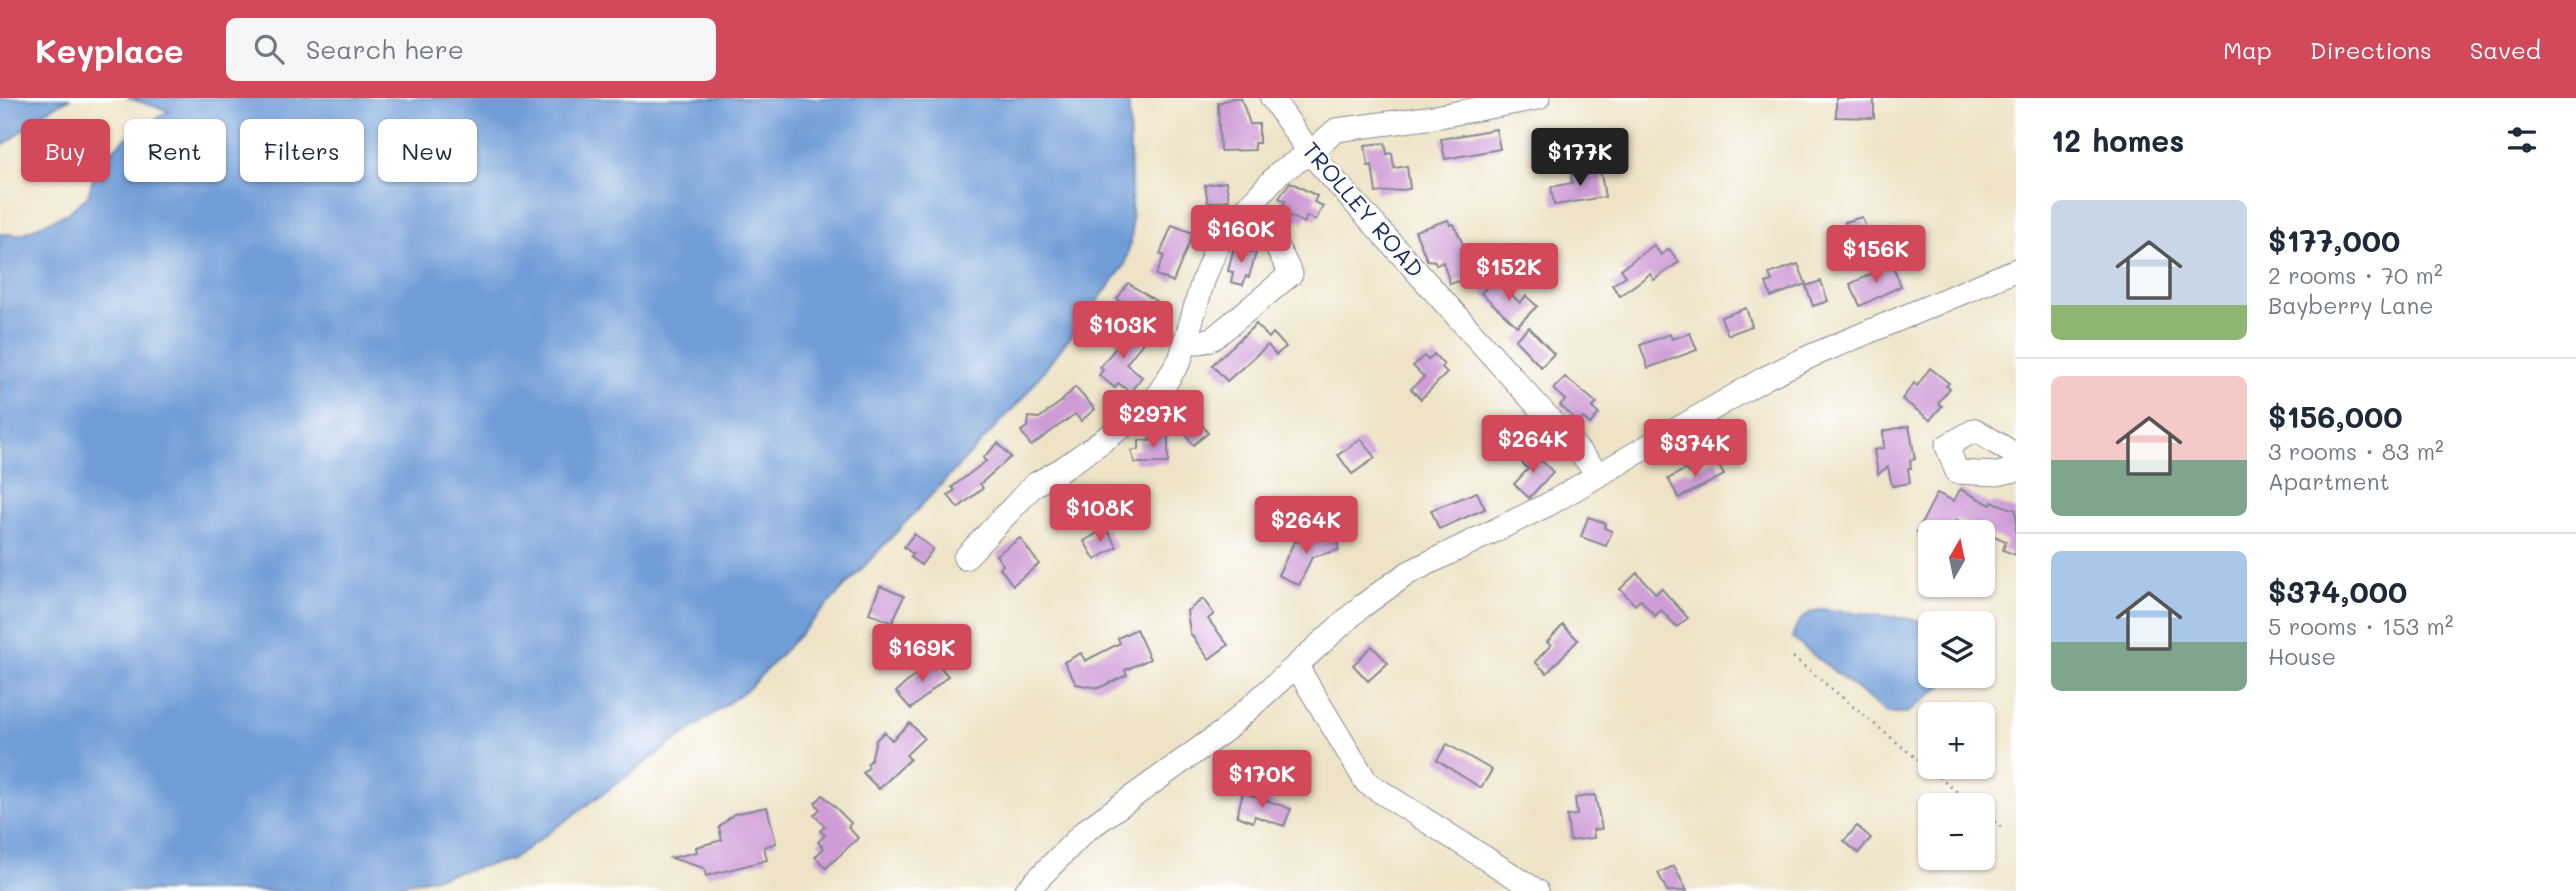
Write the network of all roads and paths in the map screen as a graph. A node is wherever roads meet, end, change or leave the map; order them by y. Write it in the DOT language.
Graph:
graph roads {
  1 [pos="1272,98"];
  2 [pos="1538,98"];
  3 [pos="1310,153"];
  4 [pos="1253,201"];
  5 [pos="2016,270"];
  6 [pos="1185,340"];
  7 [pos="2016,455"];
  8 [pos="2016,470"];
  9 [pos="1599,474"];
  10 [pos="964,558"];
  11 [pos="1793,657"];
  12 [pos="1297,667"];
  13 [pos="1958,793"];
  14 [pos="1995,822"];
  15 [pos="2005,830"];
  16 [pos="1026,891"];
  17 [pos="1537,891"];
  1 -- 3 [label="street, TROLLEY ROAD"];
  2 -- 3 [label="street"];
  3 -- 4 [label="street"];
  3 -- 9 [label="street, TROLLEY ROAD"];
  4 -- 6 [label="street"];
  4 -- 6 [label="street"];
  5 -- 9 [label="street"];
  6 -- 10 [label="street"];
  7 -- 8 [label="street"];
  9 -- 12 [label="street"];
  11 -- 13 [label="path"];
  12 -- 16 [label="street"];
  12 -- 17 [label="street"];
  14 -- 15 [label="path"];
}
